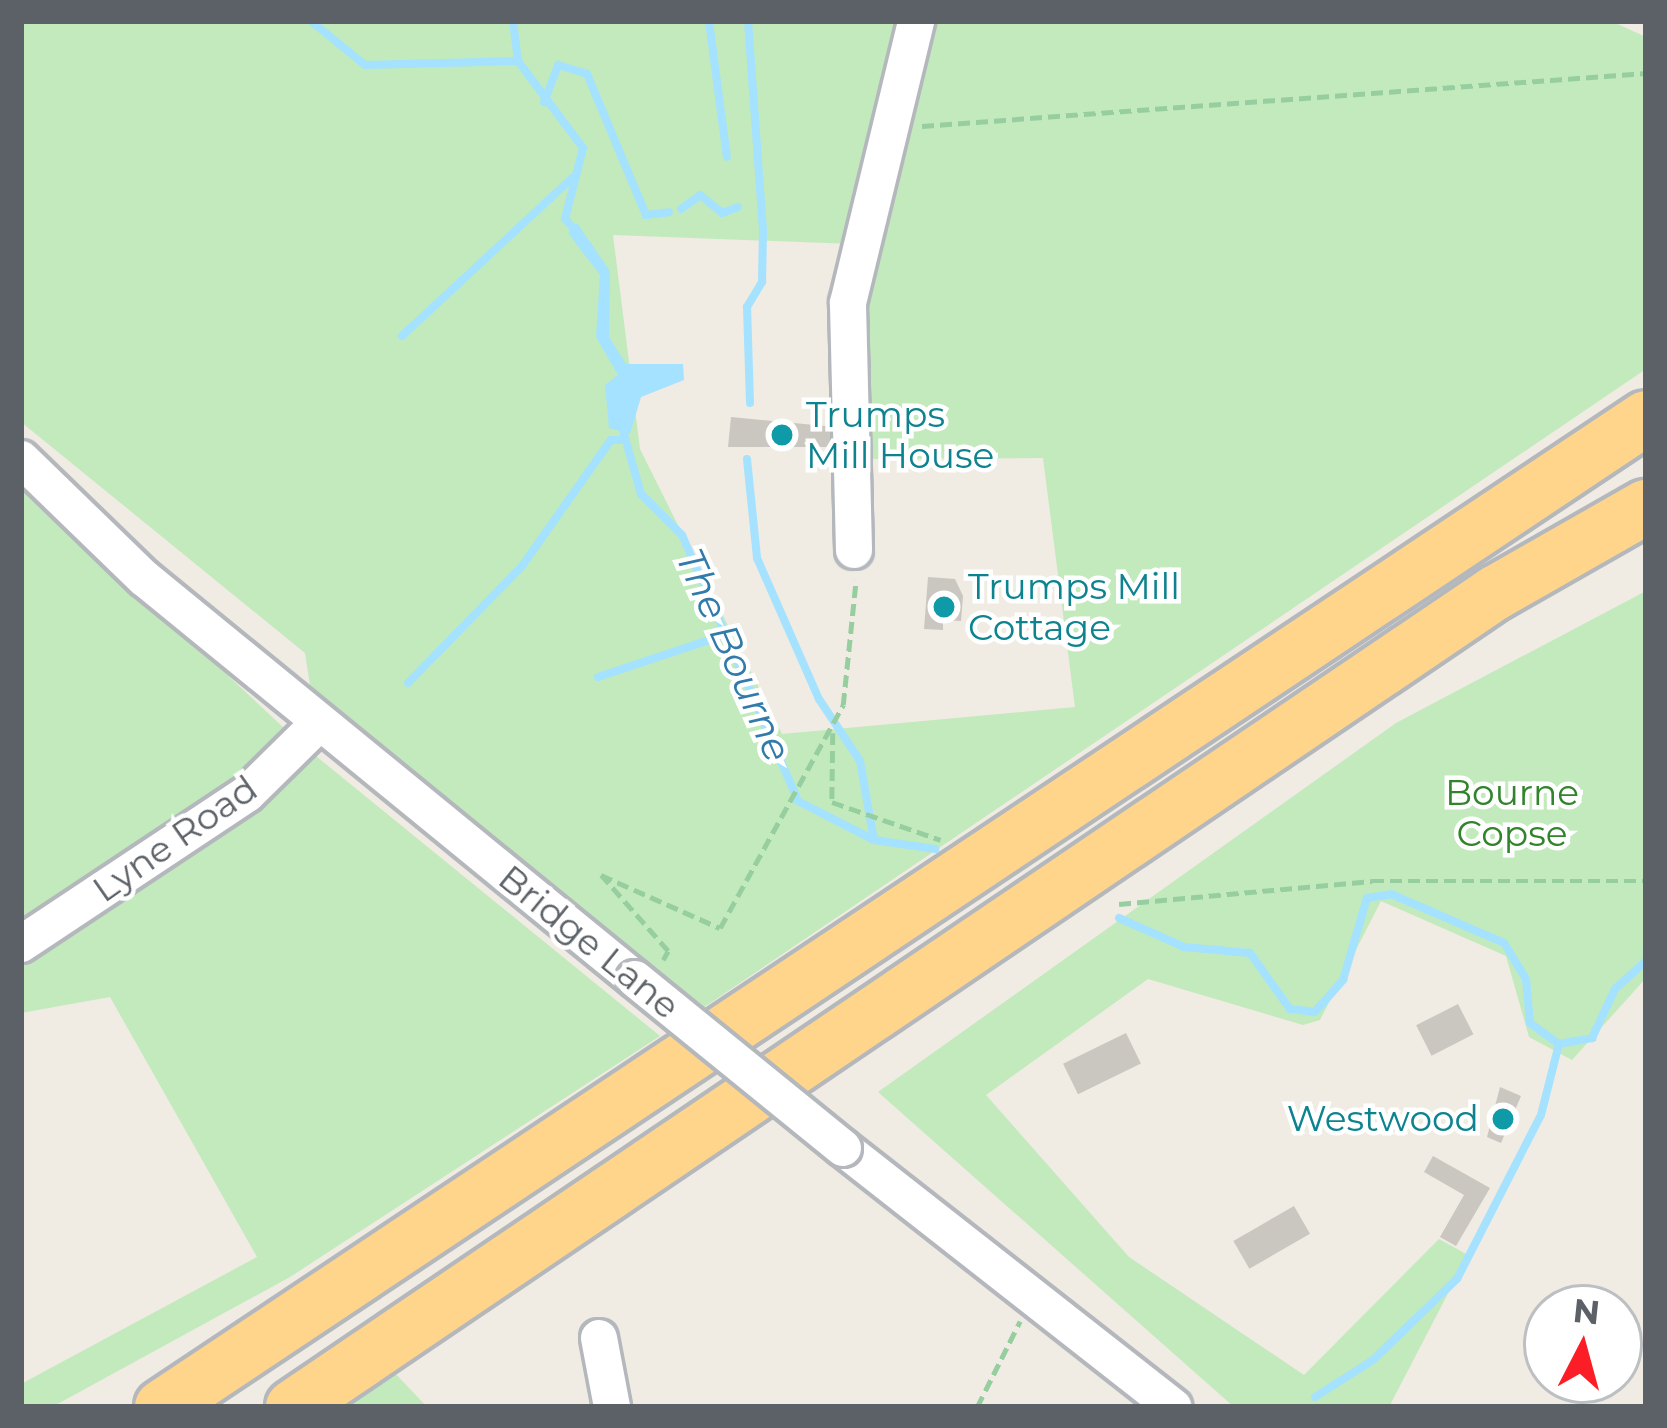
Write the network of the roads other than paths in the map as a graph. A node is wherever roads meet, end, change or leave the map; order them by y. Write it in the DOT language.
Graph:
graph roads {
  1 [pos="916,21"];
  2 [pos="1646,418"];
  3 [pos="21,459"];
  4 [pos="1646,507"];
  5 [pos="854,550"];
  6 [pos="320,723"];
  7 [pos="21,944"];
  8 [pos="598,1337"];
  9 [pos="162,1407"];
  10 [pos="293,1407"];
  11 [pos="612,1407"];
  12 [pos="1173,1407"];
  1 -- 5 [label="street"];
  2 -- 9 [label="highway"];
  3 -- 6 [label="street, Bridge Lane"];
  4 -- 10 [label="highway"];
  6 -- 7 [label="street, Lyne Road"];
  6 -- 12 [label="street, Bridge Lane, bridge"];
  8 -- 11 [label="street"];
}
